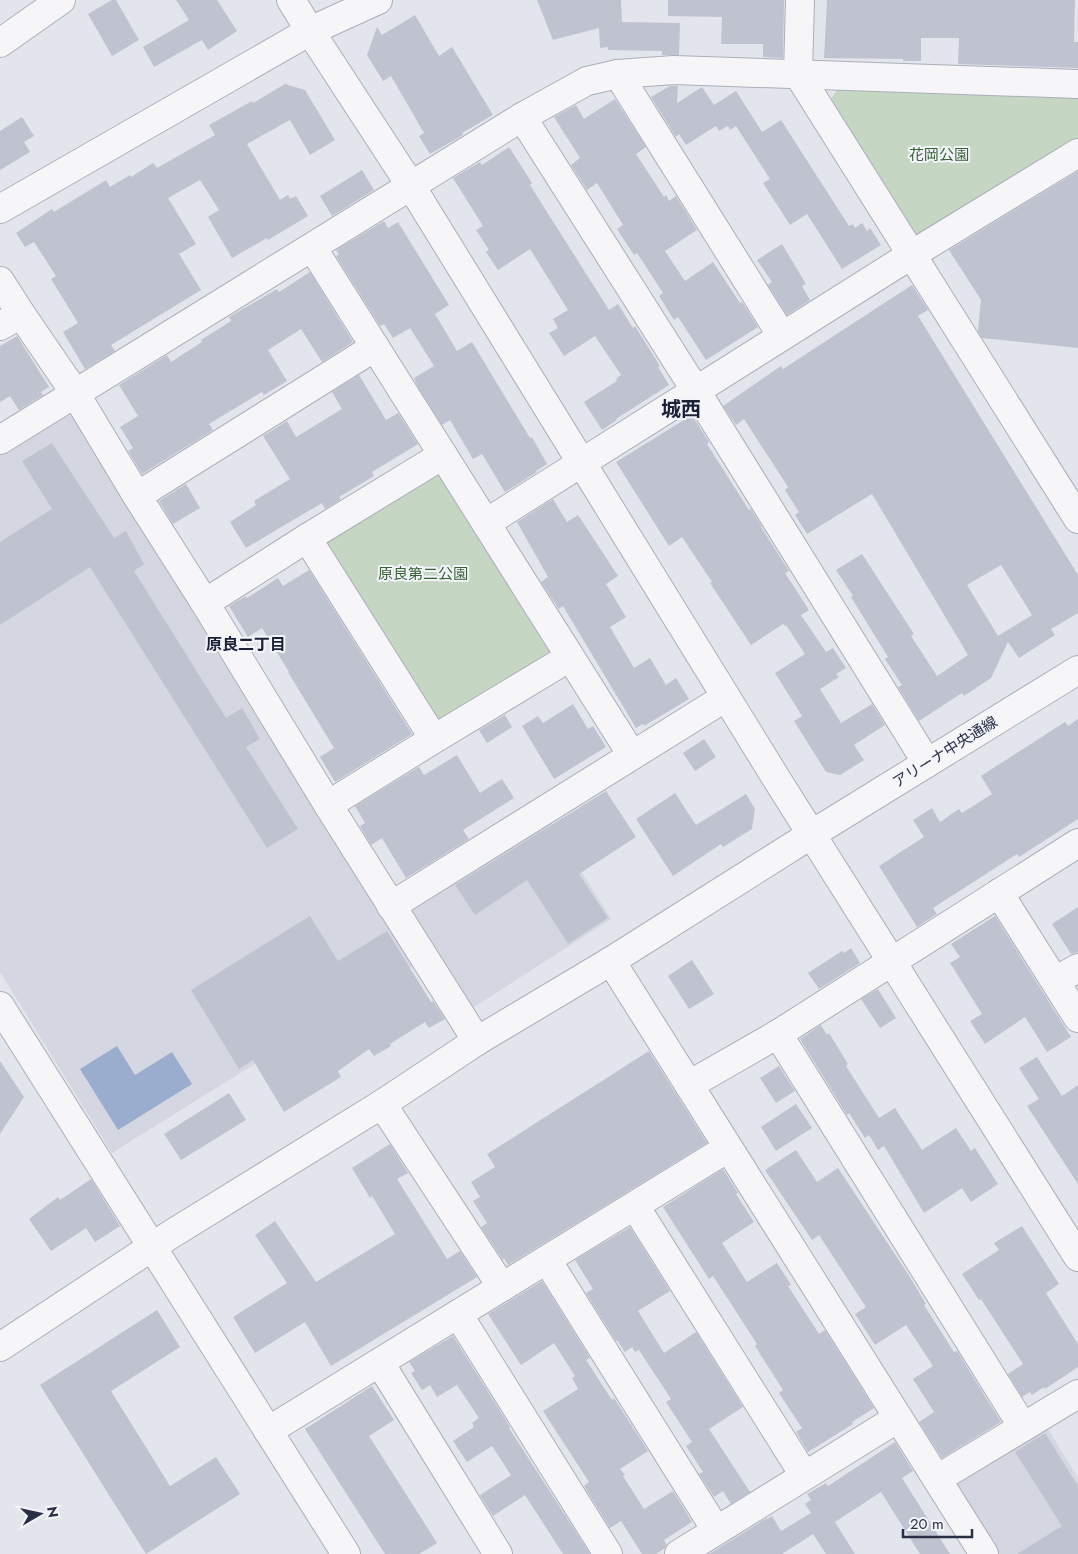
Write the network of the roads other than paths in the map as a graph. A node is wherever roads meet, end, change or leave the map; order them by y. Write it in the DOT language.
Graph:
graph roads {
  1 [pos="61,0"];
  2 [pos="291,0"];
  3 [pos="378,0"];
  4 [pos="800,0"];
  5 [pos="310,31"];
  6 [pos="0,42"];
  7 [pos="618,74"];
  8 [pos="798,74"];
  9 [pos="1078,84"];
  10 [pos="522,117"];
  11 [pos="1078,153"];
  12 [pos="412,186"];
  13 [pos="0,208"];
  14 [pos="312,247"];
  15 [pos="911,255"];
  16 [pos="0,281"];
  17 [pos="10,320"];
  18 [pos="782,336"];
  19 [pos="375,347"];
  20 [pos="696,391"];
  21 [pos="75,393"];
  22 [pos="0,440"];
  23 [pos="443,454"];
  24 [pos="581,462"];
  25 [pos="137,496"];
  26 [pos="1078,519"];
  27 [pos="486,523"];
  28 [pos="307,538"];
  29 [pos="205,603"];
  30 [pos="570,657"];
  31 [pos="1078,670"];
  32 [pos="726,697"];
  33 [pos="434,739"];
  34 [pos="632,755"];
  35 [pos="926,763"];
  36 [pos="328,805"];
  37 [pos="812,834"];
  38 [pos="1078,843"];
  39 [pos="1000,893"];
  40 [pos="391,906"];
  41 [pos="611,961"];
  42 [pos="892,962"];
  43 [pos="1067,975"];
  44 [pos="0,1006"];
  45 [pos="1078,1018"];
  46 [pos="778,1034"];
  47 [pos="477,1041"];
  48 [pos="689,1085"];
  49 [pos="382,1104"];
  50 [pos="728,1148"];
  51 [pos="635,1206"];
  52 [pos="151,1248"];
  53 [pos="1078,1258"];
  54 [pos="547,1260"];
  55 [pos="502,1287"];
  56 [pos="458,1314"];
  57 [pos="0,1348"];
  58 [pos="380,1363"];
  59 [pos="1078,1394"];
  60 [pos="898,1418"];
  61 [pos="1024,1427"];
  62 [pos="268,1431"];
  63 [pos="804,1476"];
  64 [pos="937,1479"];
  65 [pos="716,1530"];
  66 [pos="346,1554"];
  67 [pos="498,1554"];
  68 [pos="608,1554"];
  69 [pos="679,1554"];
  70 [pos="984,1554"];
  1 -- 6 [label="street"];
  2 -- 5 [label="street"];
  3 -- 5 [label="street"];
  4 -- 8 [label="street"];
  5 -- 12 [label="street"];
  5 -- 13 [label="street"];
  7 -- 8 [label="street"];
  7 -- 10 [label="street"];
  7 -- 18 [label="street"];
  8 -- 9 [label="street"];
  8 -- 15 [label="street"];
  10 -- 12 [label="street"];
  10 -- 20 [label="street"];
  11 -- 15 [label="street"];
  12 -- 14 [label="street"];
  12 -- 24 [label="street"];
  14 -- 19 [label="street"];
  14 -- 21 [label="street"];
  15 -- 18 [label="street"];
  15 -- 26 [label="street"];
  16 -- 17 [label="street"];
  17 -- 21 [label="street"];
  18 -- 20 [label="street"];
  19 -- 23 [label="street"];
  19 -- 25 [label="street"];
  20 -- 24 [label="street"];
  20 -- 35 [label="street"];
  21 -- 22 [label="street"];
  21 -- 25 [label="street"];
  23 -- 27 [label="street"];
  23 -- 28 [label="street"];
  24 -- 27 [label="street"];
  24 -- 32 [label="street"];
  25 -- 29 [label="street"];
  27 -- 30 [label="street"];
  28 -- 29 [label="street"];
  28 -- 33 [label="street"];
  29 -- 36 [label="street"];
  30 -- 33 [label="street"];
  30 -- 34 [label="street"];
  31 -- 35 [label="street, アリーナ中央通線"];
  32 -- 34 [label="street"];
  32 -- 37 [label="street"];
  33 -- 36 [label="street"];
  34 -- 40 [label="street"];
  35 -- 37 [label="street, アリーナ中央通線"];
  36 -- 40 [label="street"];
  37 -- 41 [label="street, アリーナ中央通線"];
  37 -- 42 [label="street"];
  38 -- 39 [label="street"];
  39 -- 42 [label="street"];
  39 -- 43 [label="street"];
  40 -- 47 [label="street"];
  41 -- 47 [label="street, アリーナ中央通線"];
  41 -- 48 [label="street"];
  42 -- 46 [label="street"];
  42 -- 53 [label="street"];
  43 -- 45 [label="street"];
  44 -- 52 [label="street"];
  46 -- 48 [label="street"];
  46 -- 61 [label="street"];
  47 -- 49 [label="street, アリーナ中央通線"];
  48 -- 50 [label="street"];
  49 -- 52 [label="street, アリーナ中央通線"];
  49 -- 55 [label="street"];
  50 -- 51 [label="street"];
  50 -- 60 [label="street"];
  51 -- 54 [label="street"];
  51 -- 63 [label="street"];
  52 -- 57 [label="street, アリーナ中央通線"];
  52 -- 62 [label="street"];
  54 -- 55 [label="street"];
  54 -- 65 [label="street"];
  55 -- 56 [label="street"];
  56 -- 58 [label="street"];
  56 -- 68 [label="street"];
  58 -- 62 [label="street"];
  58 -- 67 [label="street"];
  59 -- 61 [label="street"];
  60 -- 63 [label="street"];
  60 -- 64 [label="street"];
  61 -- 64 [label="street"];
  62 -- 66 [label="street"];
  63 -- 65 [label="street"];
  64 -- 70 [label="street"];
  65 -- 69 [label="street"];
}
